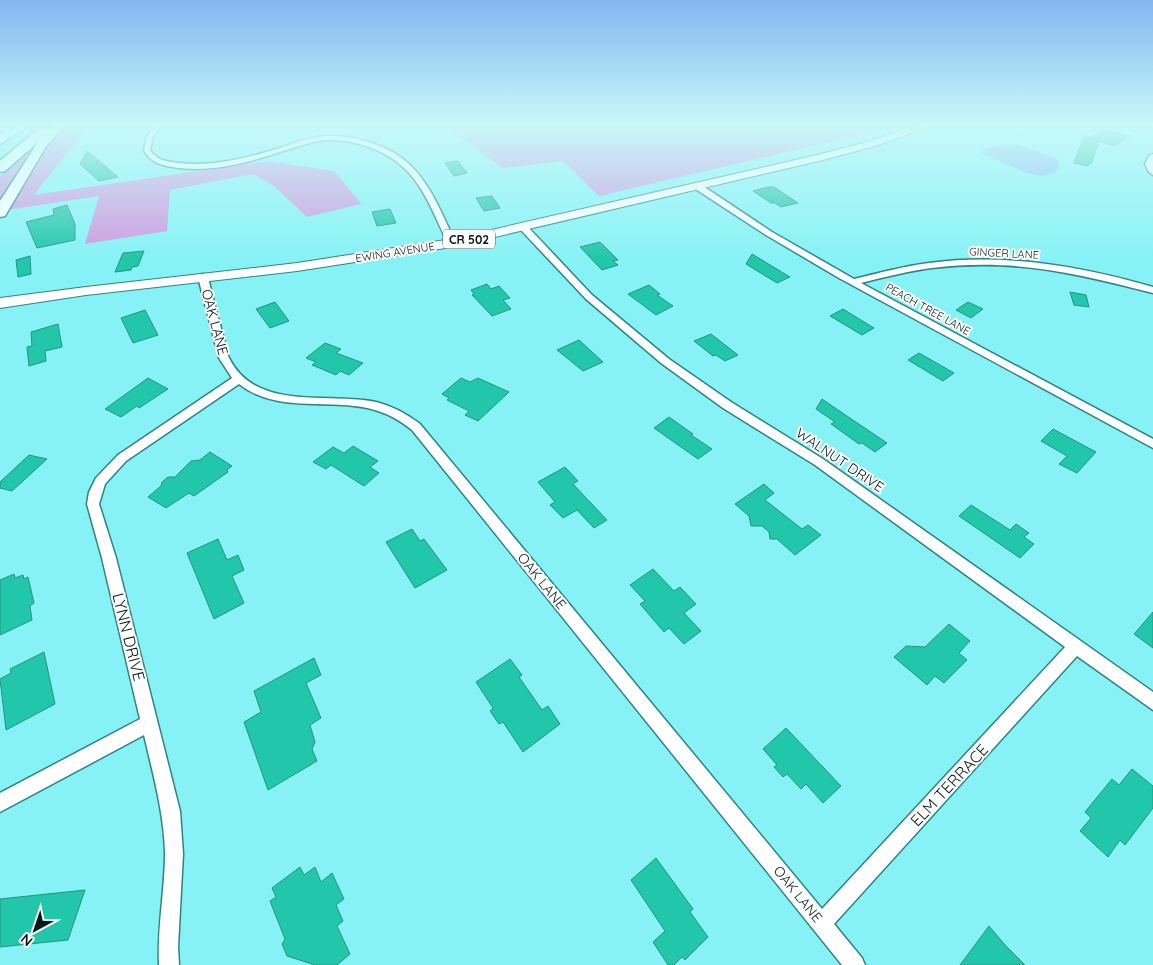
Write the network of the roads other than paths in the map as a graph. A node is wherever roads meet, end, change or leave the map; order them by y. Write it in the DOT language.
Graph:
graph roads {
  1 [pos="27,169"];
  2 [pos="410,169"];
  3 [pos="772,169"];
  4 [pos="698,186"];
  5 [pos="0,213"];
  6 [pos="523,227"];
  7 [pos="452,243"];
  8 [pos="203,277"];
  9 [pos="854,282"];
  10 [pos="1153,290"];
  11 [pos="0,303"];
  12 [pos="238,379"];
  13 [pos="1153,444"];
  14 [pos="1076,646"];
  15 [pos="1153,702"];
  16 [pos="150,723"];
  17 [pos="0,803"];
  18 [pos="822,924"];
  19 [pos="168,965"];
  20 [pos="855,965"];
  1 -- 5 [label="highway"];
  2 -- 7 [label="street"];
  3 -- 4 [label="main road, EWING AVENUE / CR 502"];
  4 -- 6 [label="main road, EWING AVENUE / CR 502"];
  4 -- 9 [label="street, PEACH TREE LANE"];
  6 -- 7 [label="main road, EWING AVENUE / CR 502"];
  6 -- 14 [label="street, WALNUT DRIVE"];
  7 -- 8 [label="main road, EWING AVENUE / CR 502"];
  8 -- 11 [label="main road, EWING AVENUE / CR 502"];
  8 -- 12 [label="street, OAK LANE"];
  9 -- 10 [label="street, GINGER LANE"];
  9 -- 13 [label="street, PEACH TREE LANE"];
  12 -- 16 [label="street, LYNN DRIVE"];
  12 -- 18 [label="street, OAK LANE"];
  14 -- 15 [label="street, WALNUT DRIVE"];
  14 -- 18 [label="street, ELM TERRACE"];
  16 -- 17 [label="street"];
  16 -- 19 [label="street, LYNN DRIVE"];
  18 -- 20 [label="street, OAK LANE"];
}
